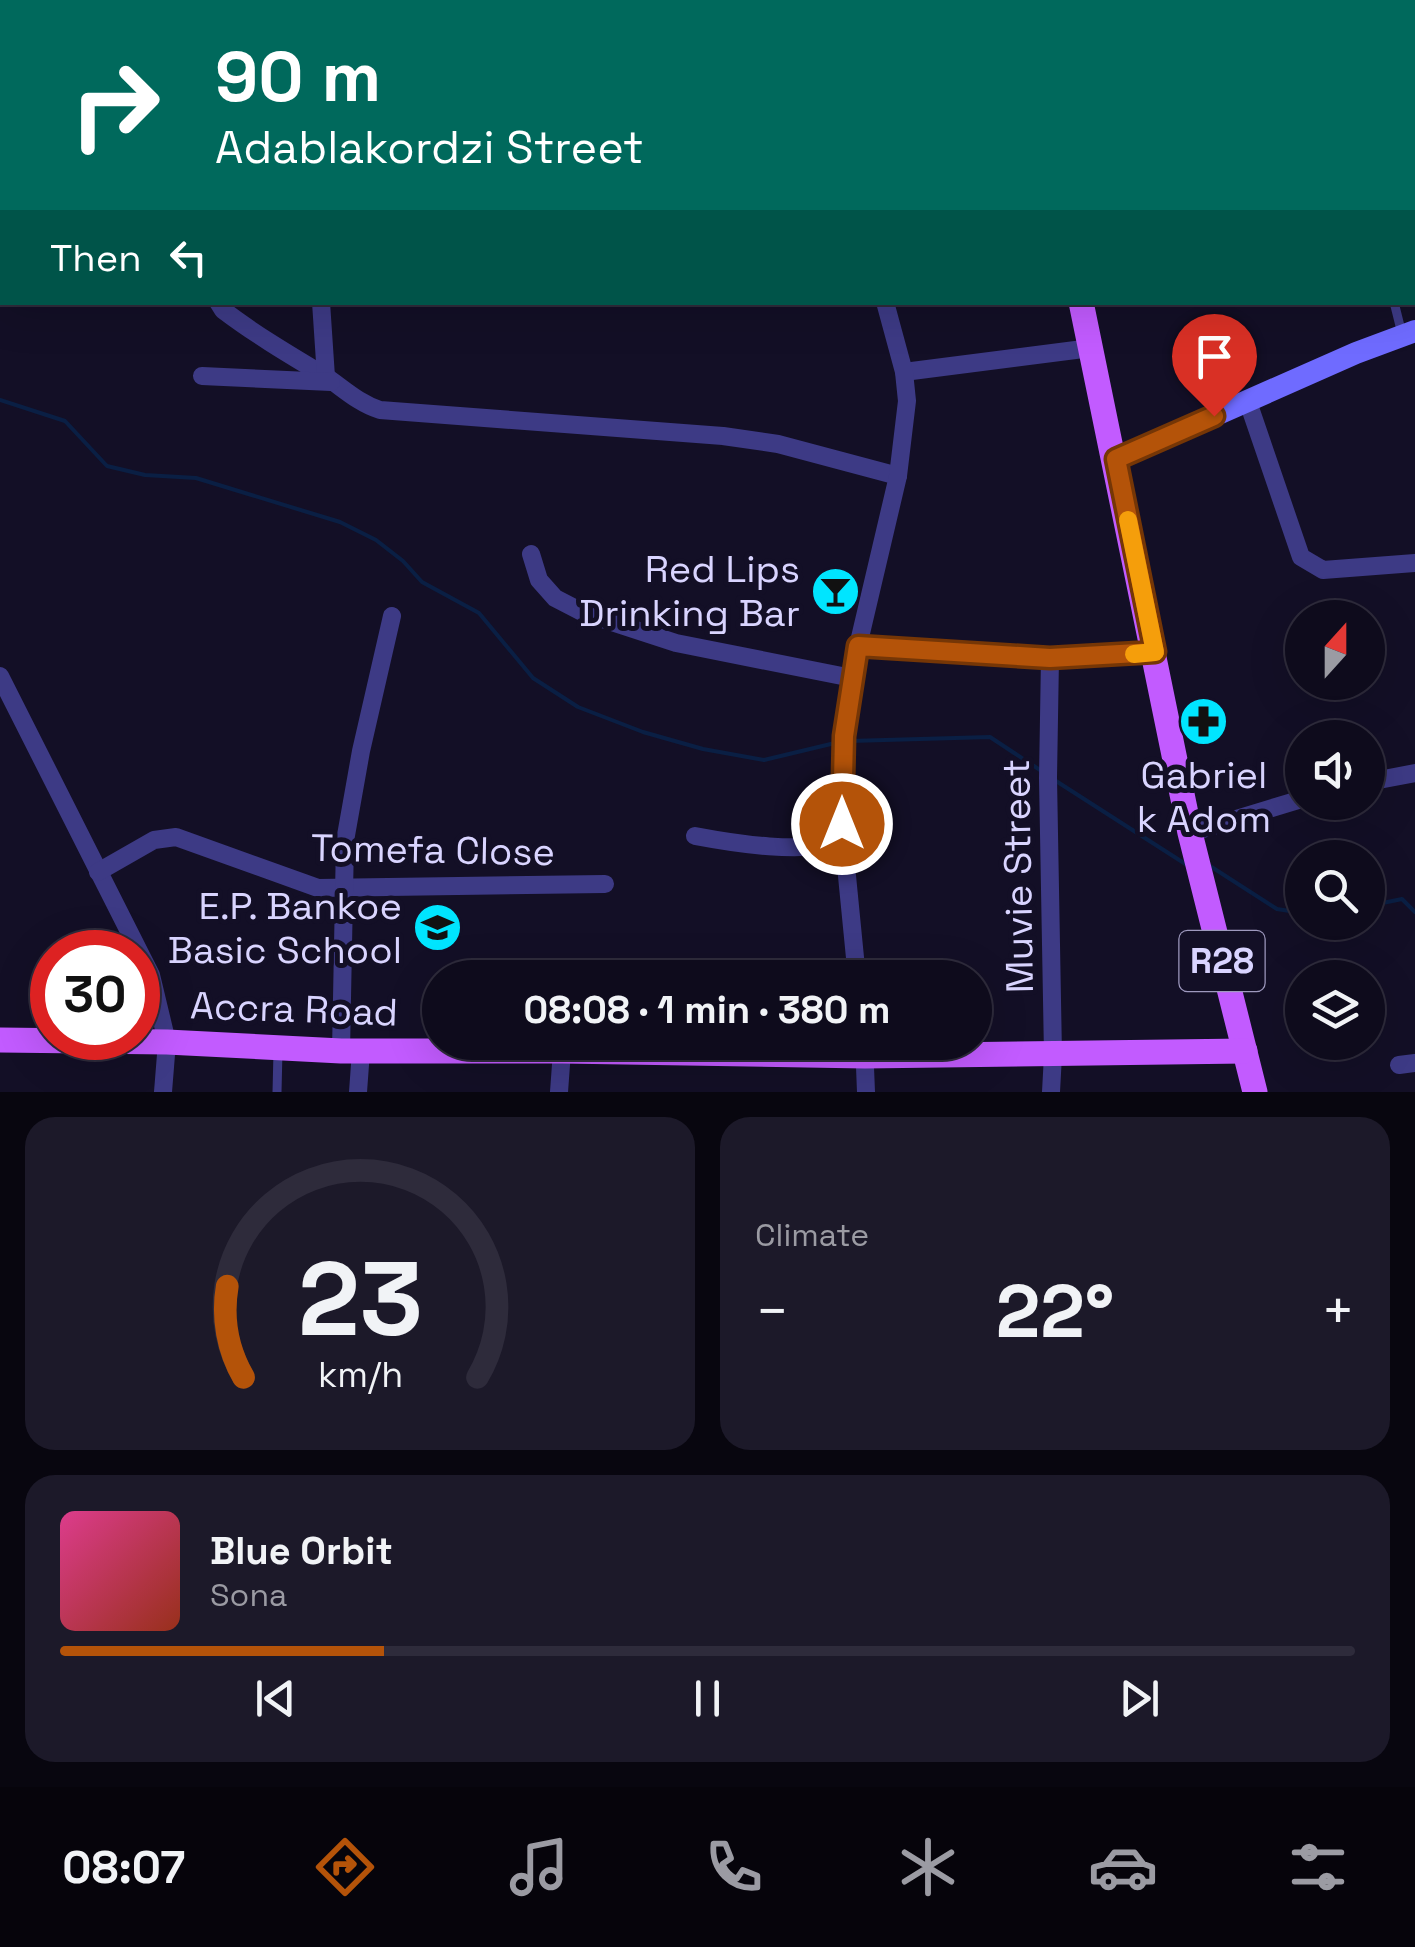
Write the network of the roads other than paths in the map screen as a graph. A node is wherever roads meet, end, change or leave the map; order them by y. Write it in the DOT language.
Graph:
graph roads {
  1 [pos="220,305"];
  2 [pos="321,305"];
  3 [pos="886,305"];
  4 [pos="1082,305"];
  5 [pos="1395,305"];
  6 [pos="1408,333"];
  7 [pos="1091,348"];
  8 [pos="284,354"];
  9 [pos="904,372"];
  10 [pos="202,376"];
  11 [pos="295,380"];
  12 [pos="330,380"];
  13 [pos="1248,402"];
  14 [pos="1116,459"];
  15 [pos="898,476"];
  16 [pos="531,554"];
  17 [pos="1415,564"];
  18 [pos="392,616"];
  19 [pos="858,646"];
  20 [pos="1155,652"];
  21 [pos="1050,658"];
  22 [pos="0,676"];
  23 [pos="852,678"];
  24 [pos="1415,774"];
  25 [pos="1385,779"];
  26 [pos="1285,808"];
  27 [pos="695,836"];
  28 [pos="844,844"];
  29 [pos="1195,853"];
  30 [pos="98,872"];
  31 [pos="605,884"];
  32 [pos="341,888"];
  33 [pos="856,960"];
  34 [pos="0,1040"];
  35 [pos="167,1042"];
  36 [pos="278,1048"];
  37 [pos="351,1051"];
  38 [pos="422,1051"];
  39 [pos="1246,1051"];
  40 [pos="992,1053"];
  41 [pos="1053,1055"];
  42 [pos="561,1060"];
  43 [pos="865,1060"];
  44 [pos="163,1092"];
  45 [pos="277,1092"];
  46 [pos="358,1092"];
  47 [pos="558,1092"];
  48 [pos="866,1092"];
  49 [pos="1050,1092"];
  50 [pos="1255,1092"];
  1 -- 8 [label="street"];
  2 -- 12 [label="street"];
  3 -- 9 [label="street"];
  4 -- 7 [label="main road, R28"];
  5 -- 6 [label="lane"];
  6 -- 13 [label="main road"];
  7 -- 9 [label="street"];
  7 -- 14 [label="main road, R28"];
  8 -- 11 [label="street"];
  8 -- 12 [label="street"];
  9 -- 15 [label="street"];
  10 -- 11 [label="street"];
  11 -- 12 [label="street"];
  12 -- 15 [label="street"];
  13 -- 14 [label="main road"];
  13 -- 17 [label="street"];
  14 -- 20 [label="main road, R28"];
  15 -- 19 [label="street"];
  16 -- 23 [label="street"];
  18 -- 32 [label="street"];
  19 -- 21 [label="street"];
  19 -- 23 [label="street"];
  20 -- 21 [label="street"];
  20 -- 29 [label="main road, R28"];
  21 -- 41 [label="street, Muvie Street"];
  22 -- 30 [label="street"];
  23 -- 28 [label="street"];
  24 -- 25 [label="street"];
  26 -- 29 [label="street"];
  27 -- 28 [label="street"];
  28 -- 33 [label="street"];
  29 -- 39 [label="main road, R28"];
  30 -- 32 [label="street, Tomefa Close"];
  30 -- 35 [label="street"];
  31 -- 32 [label="street, Tomefa Close"];
  32 -- 37 [label="street"];
  34 -- 35 [label="main road, Accra Road"];
  35 -- 36 [label="main road, Accra Road"];
  35 -- 44 [label="street"];
  36 -- 37 [label="main road, Accra Road"];
  36 -- 45 [label="lane"];
  37 -- 38 [label="main road, Accra Road"];
  37 -- 46 [label="street"];
  39 -- 41 [label="main road, Accra Road"];
  39 -- 50 [label="main road, R28"];
  40 -- 41 [label="main road, Accra Road"];
  41 -- 49 [label="street, Muvie Street"];
  42 -- 47 [label="street"];
  43 -- 48 [label="street"];
}
